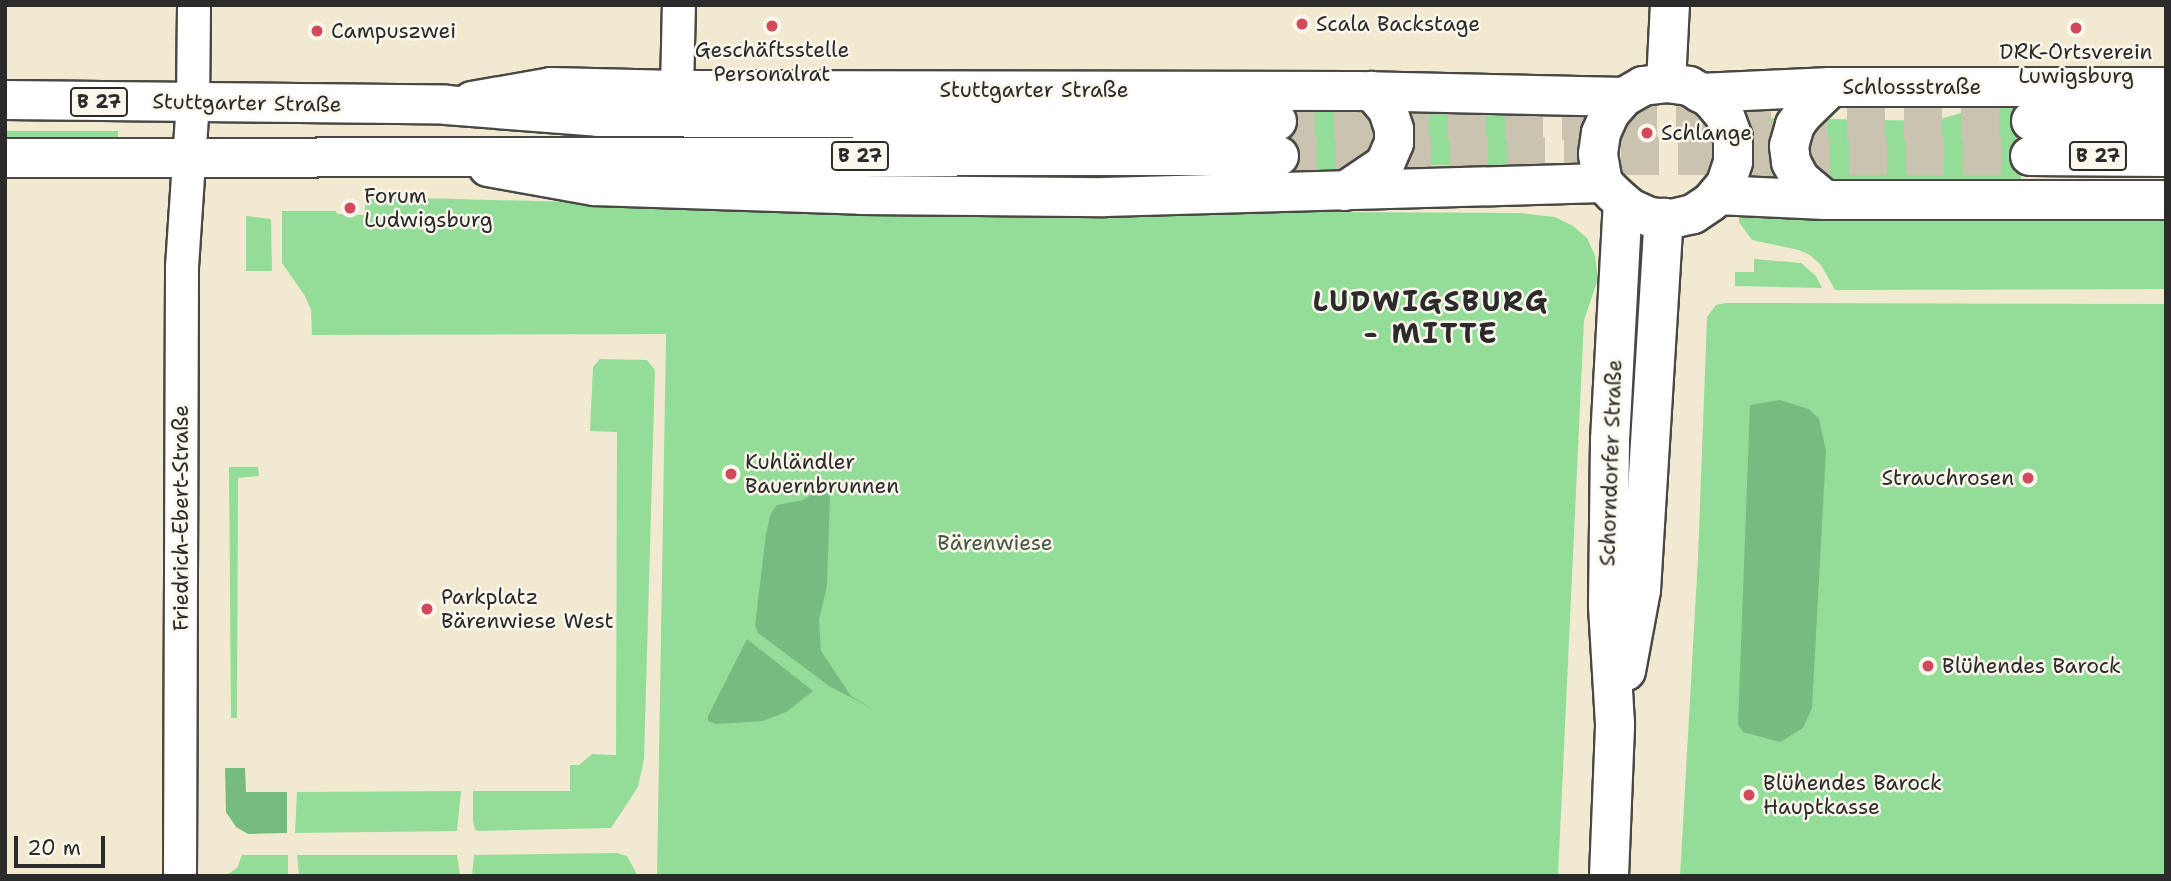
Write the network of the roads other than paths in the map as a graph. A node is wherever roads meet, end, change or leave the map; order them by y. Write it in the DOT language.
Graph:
graph roads {
  1 [pos="194,5"];
  2 [pos="679,5"];
  3 [pos="1670,5"];
  4 [pos="1830,87"];
  5 [pos="2166,87"];
  6 [pos="1683,88"];
  7 [pos="677,90"];
  8 [pos="1372,91"];
  9 [pos="1624,97"];
  10 [pos="5,100"];
  11 [pos="193,103"];
  12 [pos="446,105"];
  13 [pos="2166,121"];
  14 [pos="2166,157"];
  15 [pos="5,158"];
  16 [pos="441,159"];
  17 [pos="188,160"];
  18 [pos="1345,191"];
  19 [pos="1613,192"];
  20 [pos="1717,195"];
  21 [pos="1825,200"];
  22 [pos="2166,200"];
  23 [pos="1664,218"];
  24 [pos="1615,724"];
  25 [pos="180,876"];
  26 [pos="1609,876"];
  1 -- 11 [label="street, Friedrich-Ebert-Straße"];
  2 -- 7 [label="street"];
  3 -- 6 [label="main road"];
  4 -- 5 [label="main road, Schlossstraße"];
  4 -- 6 [label="main road, Schlossstraße"];
  4 -- 21 [label="main road"];
  6 -- 9 [label="main road"];
  6 -- 20 [label="main road"];
  7 -- 8 [label="main road, Stuttgarter Straße"];
  7 -- 12 [label="main road, Stuttgarter Straße"];
  8 -- 9 [label="main road, Stuttgarter Straße"];
  8 -- 18 [label="main road"];
  9 -- 19 [label="main road"];
  10 -- 11 [label="main road, Stuttgarter Straße / B 27"];
  11 -- 12 [label="main road, Stuttgarter Straße / B 27"];
  11 -- 17 [label="street, Friedrich-Ebert-Straße"];
  12 -- 16 [label="main road, Stuttgarter Straße / B 27"];
  13 -- 14 [label="main road, B 27"];
  15 -- 17 [label="main road, Stuttgarter Straße / B 27"];
  16 -- 17 [label="main road, Stuttgarter Straße / B 27"];
  16 -- 18 [label="main road, Stuttgarter Straße"];
  17 -- 25 [label="street, Friedrich-Ebert-Straße"];
  18 -- 19 [label="main road, Stuttgarter Straße"];
  19 -- 23 [label="main road"];
  19 -- 24 [label="main road, Schorndorfer Straße"];
  20 -- 21 [label="main road"];
  20 -- 23 [label="main road"];
  21 -- 22 [label="main road"];
  23 -- 24 [label="main road, Schorndorfer Straße"];
  24 -- 26 [label="main road, Schorndorfer Straße"];
}
